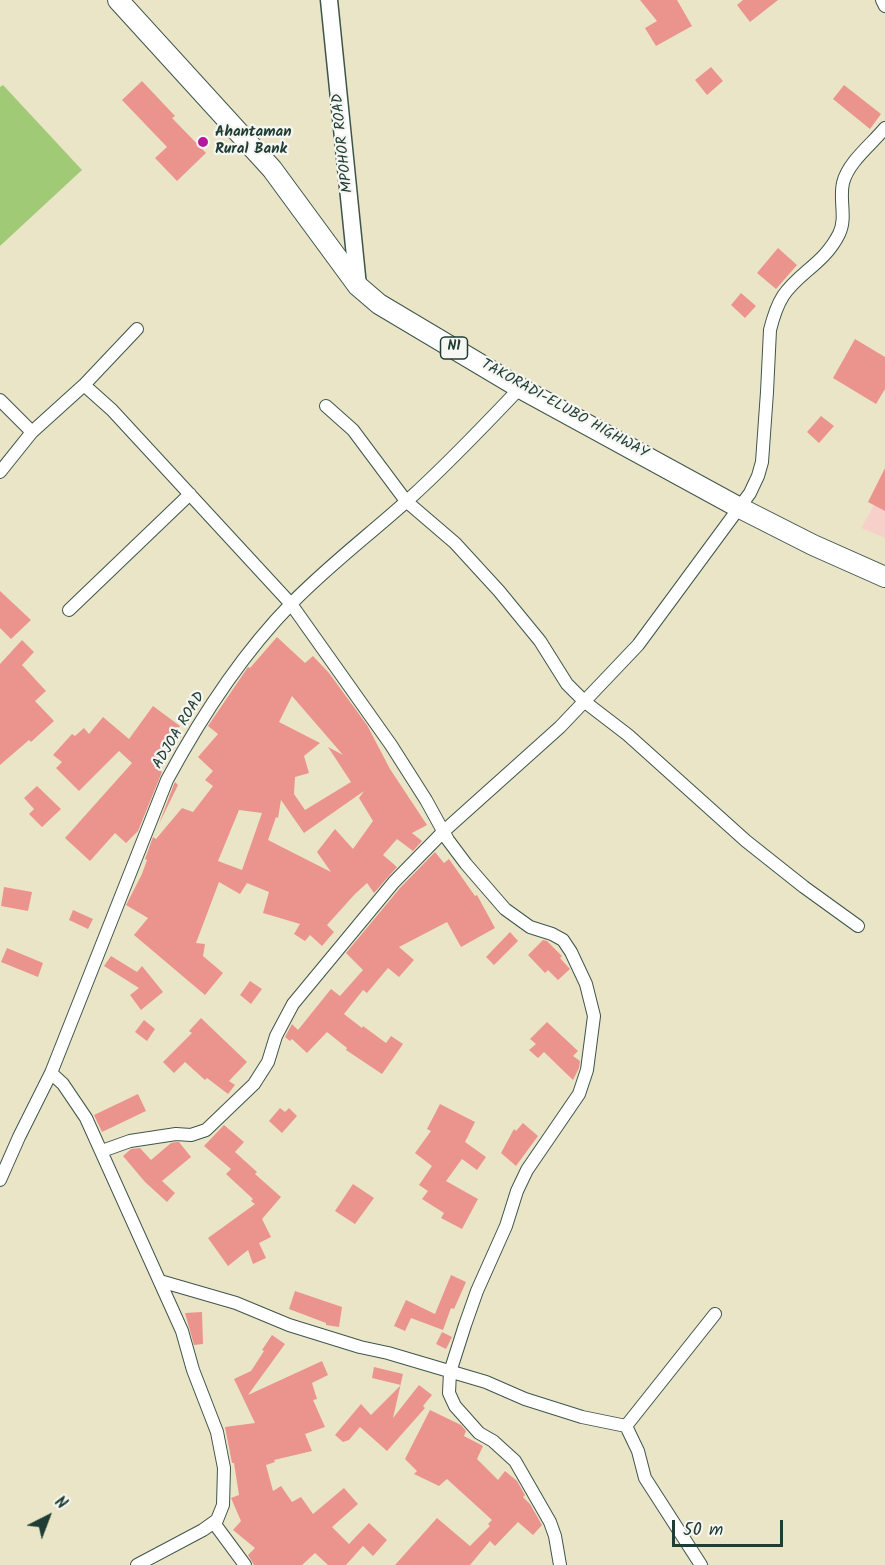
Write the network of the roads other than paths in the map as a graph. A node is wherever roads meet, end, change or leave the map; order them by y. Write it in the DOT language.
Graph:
graph roads {
  1 [pos="118,0"];
  2 [pos="329,0"];
  3 [pos="882,0"];
  4 [pos="885,6"];
  5 [pos="885,128"];
  6 [pos="358,286"];
  7 [pos="137,329"];
  8 [pos="84,385"];
  9 [pos="520,388"];
  10 [pos="0,400"];
  11 [pos="326,406"];
  12 [pos="32,432"];
  13 [pos="0,472"];
  14 [pos="190,494"];
  15 [pos="406,501"];
  16 [pos="738,507"];
  17 [pos="885,577"];
  18 [pos="291,604"];
  19 [pos="69,610"];
  20 [pos="585,702"];
  21 [pos="444,831"];
  22 [pos="858,926"];
  23 [pos="51,1073"];
  24 [pos="102,1151"];
  25 [pos="0,1180"];
  26 [pos="160,1281"];
  27 [pos="715,1314"];
  28 [pos="450,1372"];
  29 [pos="626,1426"];
  30 [pos="214,1523"];
  31 [pos="137,1565"];
  32 [pos="245,1565"];
  33 [pos="560,1565"];
  34 [pos="701,1565"];
  1 -- 6 [label="highway, TAKORADI-ELUBO HIGHWAY / N1"];
  2 -- 6 [label="main road, MPOHOR ROAD"];
  3 -- 4 [label="street"];
  5 -- 16 [label="street"];
  6 -- 9 [label="highway, TAKORADI-ELUBO HIGHWAY / N1"];
  7 -- 8 [label="street"];
  8 -- 12 [label="street"];
  8 -- 14 [label="street"];
  9 -- 15 [label="street, ADJOA ROAD"];
  9 -- 16 [label="highway, TAKORADI-ELUBO HIGHWAY / N1"];
  10 -- 12 [label="street"];
  11 -- 15 [label="street"];
  12 -- 13 [label="street"];
  14 -- 18 [label="street"];
  14 -- 19 [label="street"];
  15 -- 18 [label="street, ADJOA ROAD"];
  15 -- 20 [label="street"];
  16 -- 17 [label="highway, TAKORADI-ELUBO HIGHWAY / N1"];
  16 -- 20 [label="street"];
  18 -- 21 [label="street"];
  18 -- 23 [label="street, ADJOA ROAD"];
  20 -- 21 [label="street"];
  20 -- 22 [label="street"];
  21 -- 24 [label="street"];
  21 -- 28 [label="street"];
  23 -- 24 [label="street"];
  23 -- 25 [label="street, ADJOA ROAD"];
  24 -- 26 [label="street"];
  26 -- 28 [label="street"];
  26 -- 30 [label="street"];
  27 -- 29 [label="street"];
  28 -- 29 [label="street"];
  28 -- 33 [label="street"];
  29 -- 34 [label="street"];
  30 -- 31 [label="street"];
  30 -- 32 [label="street"];
}
